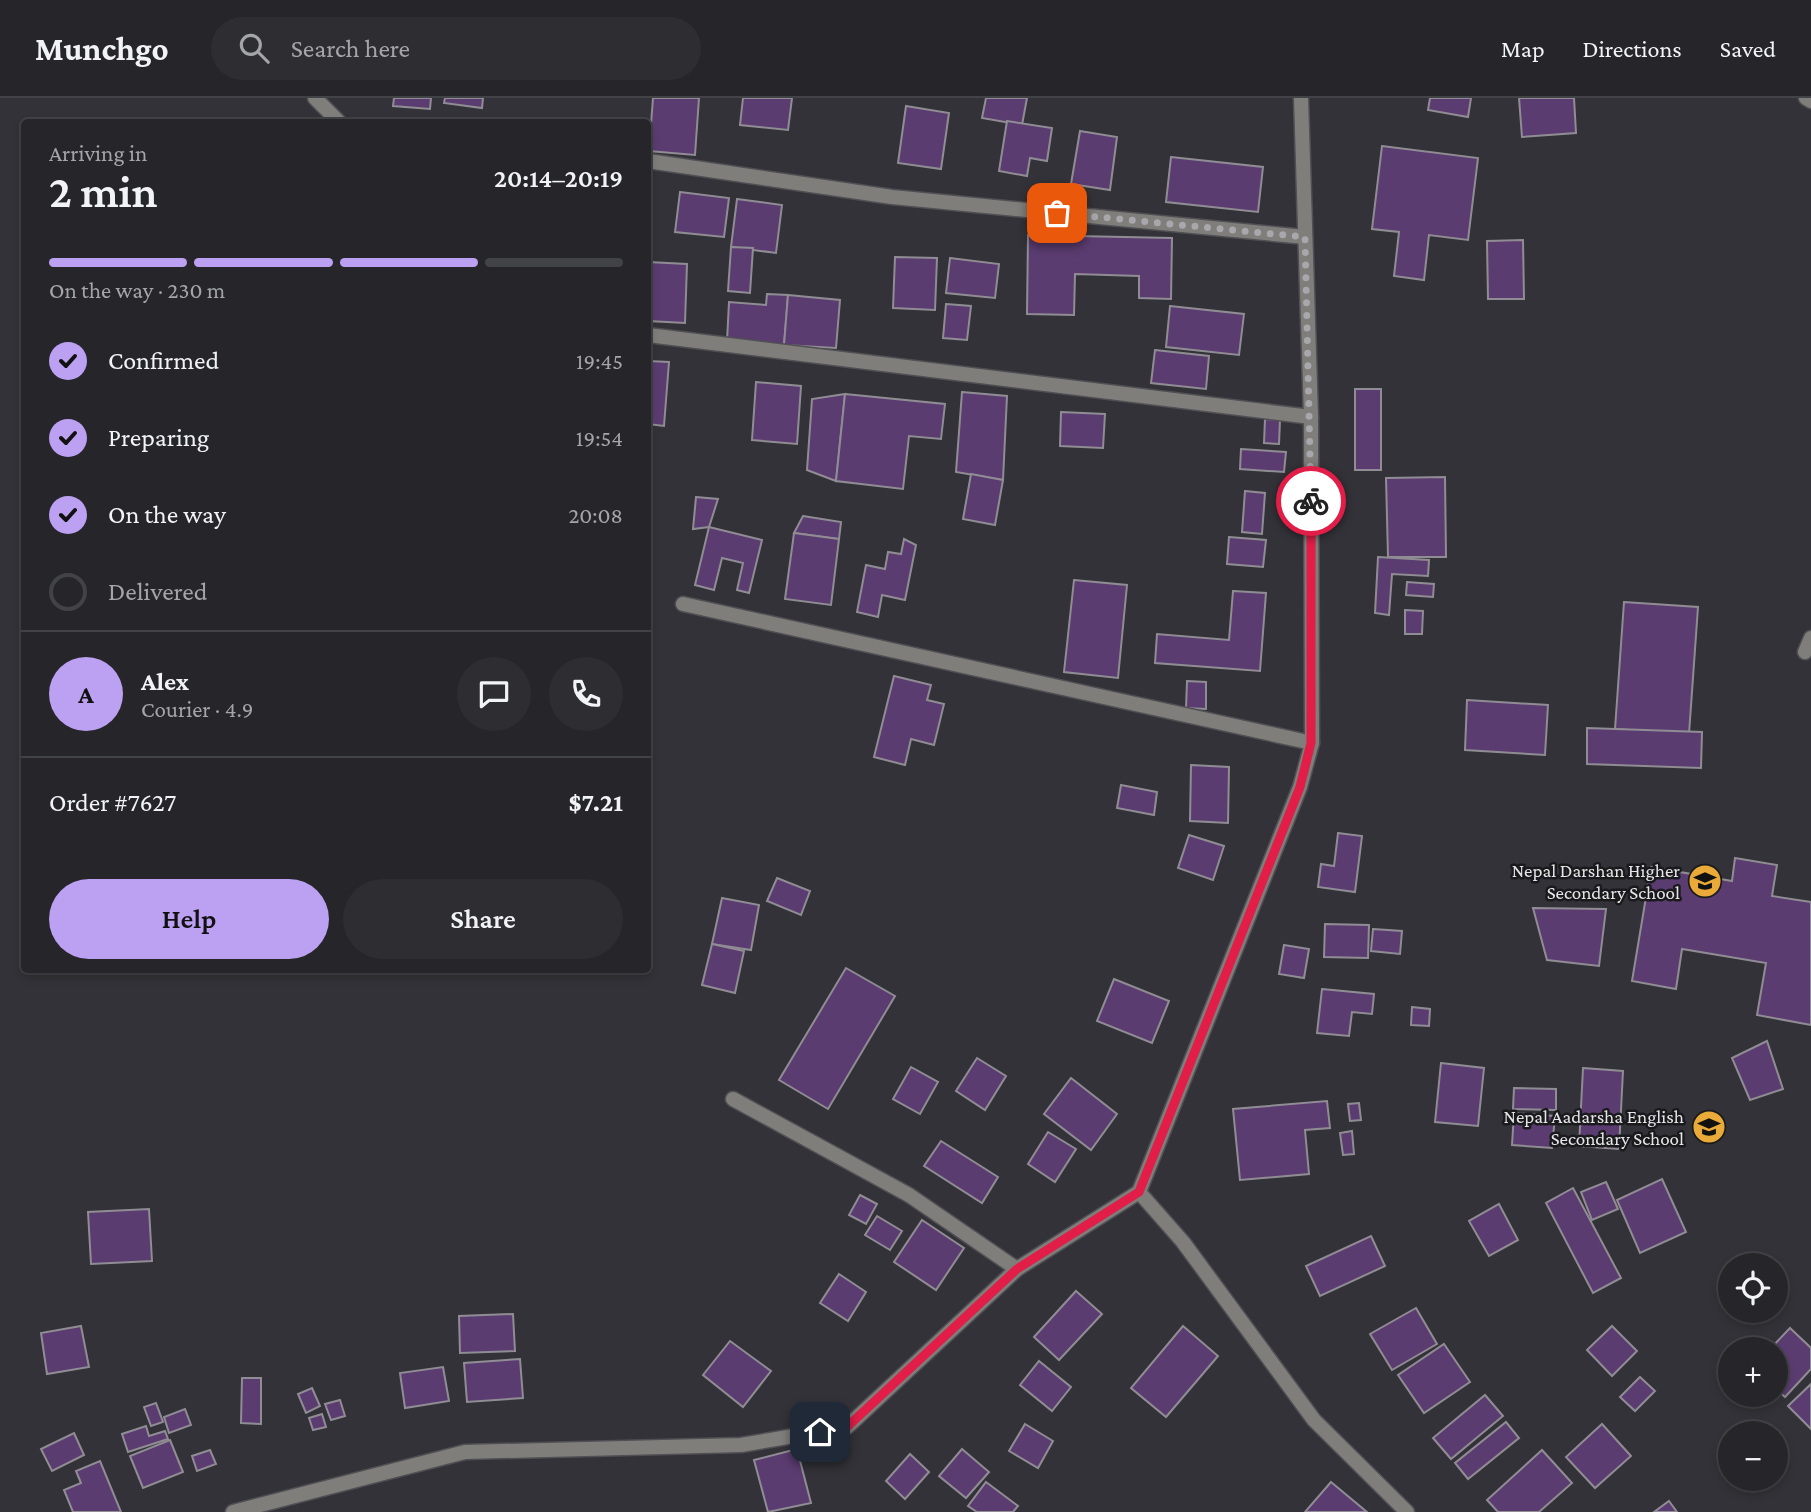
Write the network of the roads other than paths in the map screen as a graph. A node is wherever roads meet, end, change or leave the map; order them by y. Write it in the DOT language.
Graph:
graph roads {
  1 [pos="315,98"];
  2 [pos="1301,98"];
  3 [pos="1806,98"];
  4 [pos="1811,101"];
  5 [pos="336,119"];
  6 [pos="651,161"];
  7 [pos="1305,237"];
  8 [pos="651,335"];
  9 [pos="1311,417"];
  10 [pos="683,604"];
  11 [pos="1811,638"];
  12 [pos="1805,652"];
  13 [pos="1311,743"];
  14 [pos="733,1099"];
  15 [pos="1139,1192"];
  16 [pos="1017,1269"];
  17 [pos="233,1512"];
  18 [pos="1407,1512"];
  1 -- 5 [label="street"];
  2 -- 7 [label="street"];
  3 -- 4 [label="street"];
  6 -- 7 [label="street"];
  7 -- 9 [label="street"];
  8 -- 9 [label="street"];
  9 -- 13 [label="street"];
  10 -- 13 [label="street"];
  11 -- 12 [label="street"];
  13 -- 15 [label="street"];
  14 -- 16 [label="street"];
  15 -- 16 [label="street"];
  15 -- 18 [label="street"];
  16 -- 17 [label="street"];
}
